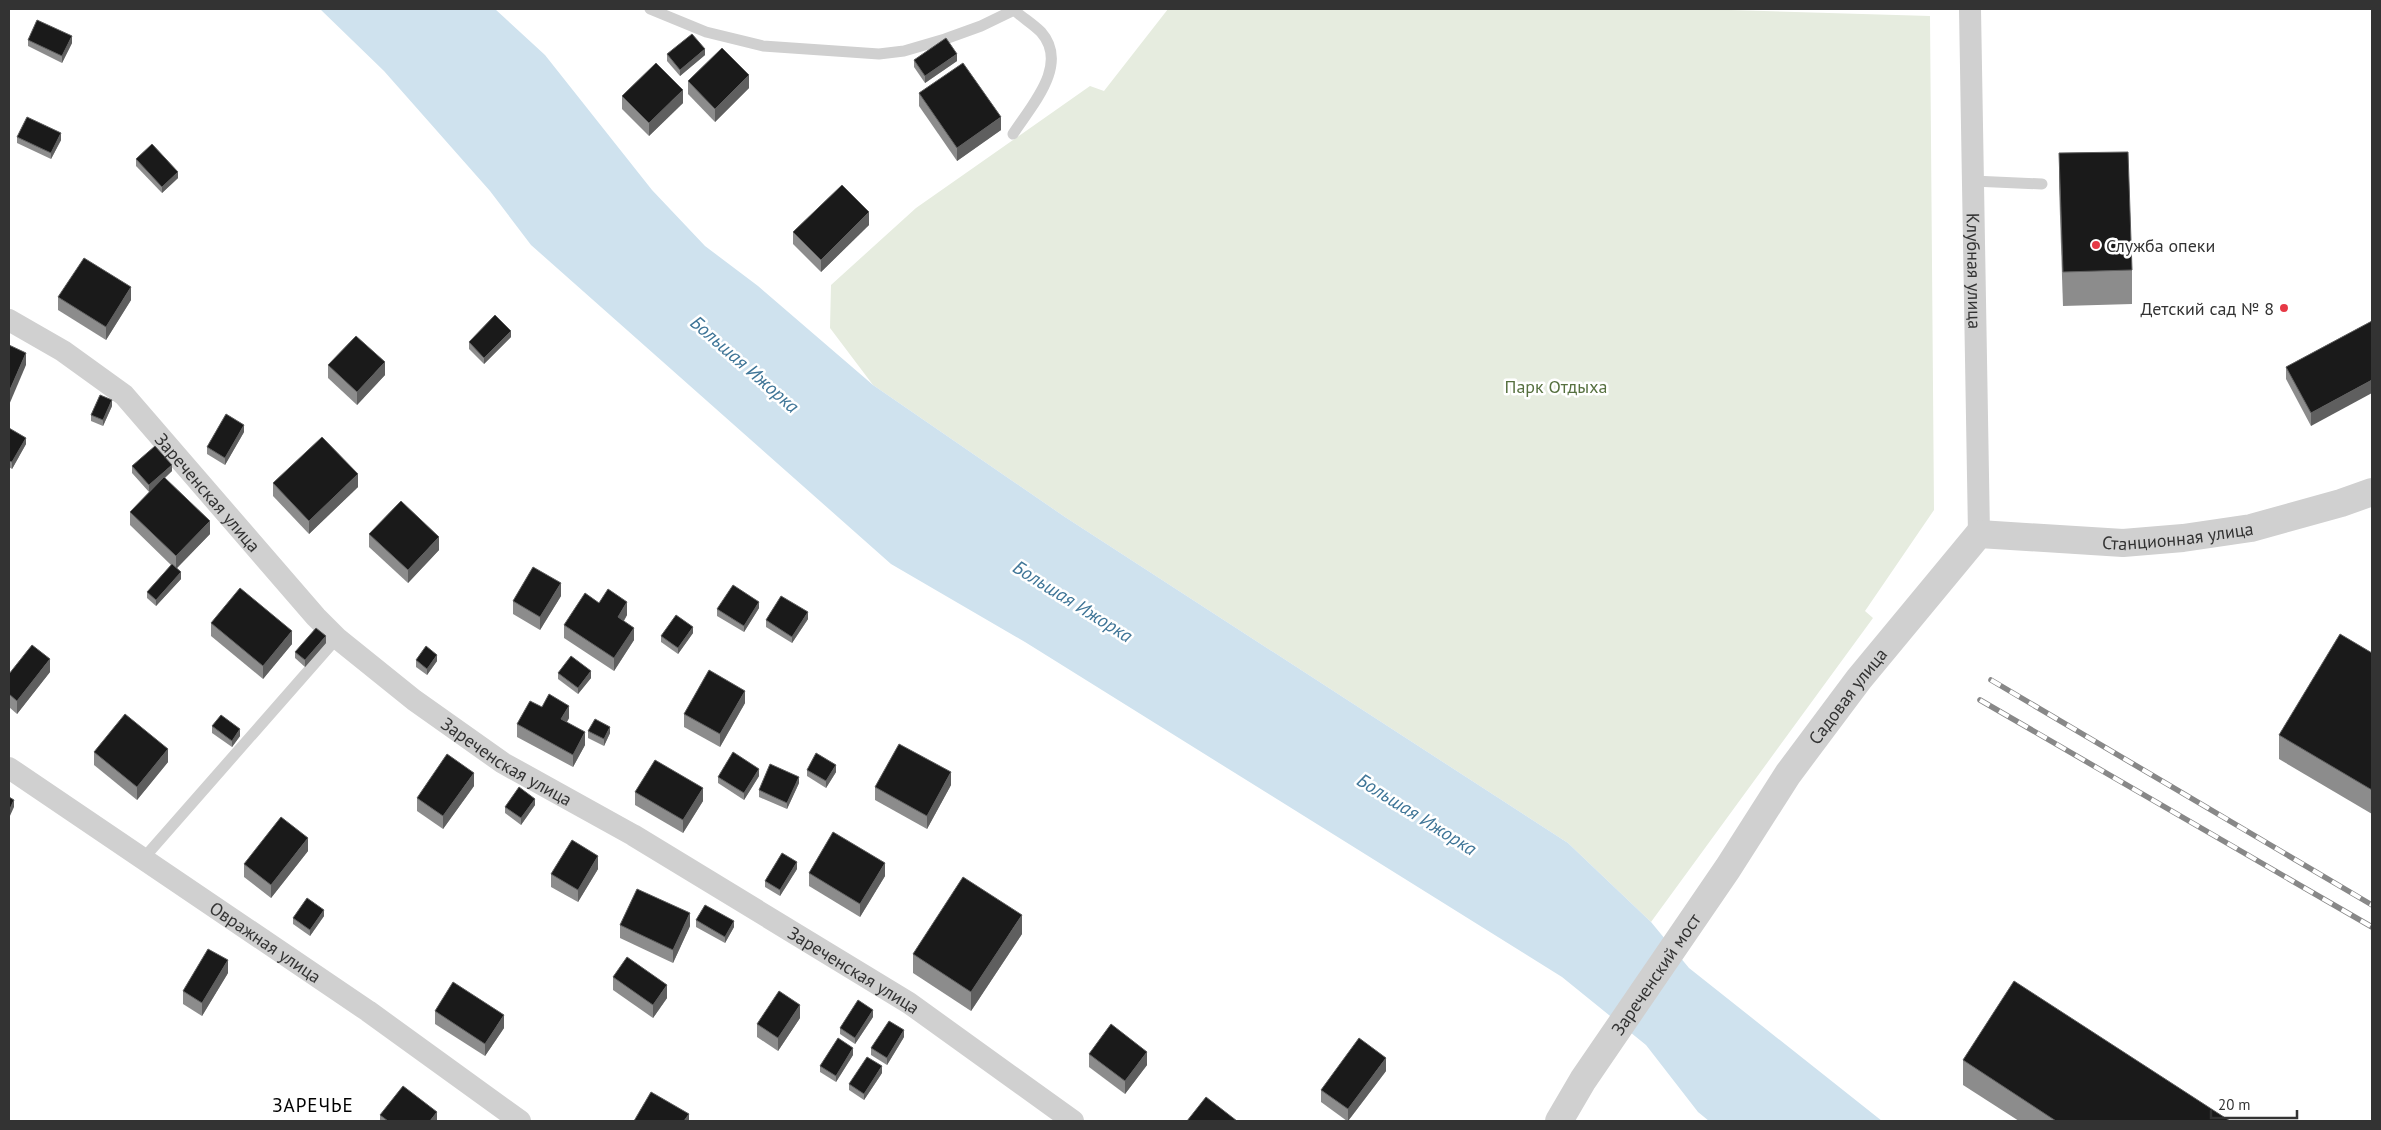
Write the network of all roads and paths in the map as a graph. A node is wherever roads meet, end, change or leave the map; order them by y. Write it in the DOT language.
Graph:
graph roads {
  1 [pos="650,9"];
  2 [pos="1970,9"];
  3 [pos="1015,10"];
  4 [pos="1013,134"];
  5 [pos="1973,181"];
  6 [pos="2042,184"];
  7 [pos="9,320"];
  8 [pos="2372,492"];
  9 [pos="1979,534"];
  10 [pos="338,638"];
  11 [pos="9,768"];
  12 [pos="143,859"];
  13 [pos="1728,868"];
  14 [pos="520,1121"];
  15 [pos="1072,1121"];
  16 [pos="1559,1121"];
  1 -- 3 [label="lane"];
  2 -- 5 [label="street, Клубная улица"];
  3 -- 4 [label="lane"];
  5 -- 6 [label="lane"];
  5 -- 9 [label="street, Клубная улица"];
  7 -- 10 [label="street, Зареченская улица"];
  8 -- 9 [label="street, Станционная улица"];
  9 -- 13 [label="street, Садовая улица"];
  10 -- 12 [label="lane"];
  10 -- 15 [label="street, Зареченская улица"];
  11 -- 12 [label="street, Овражная улица"];
  12 -- 14 [label="street, Овражная улица"];
  13 -- 16 [label="street, Зареченский мост"];
}
